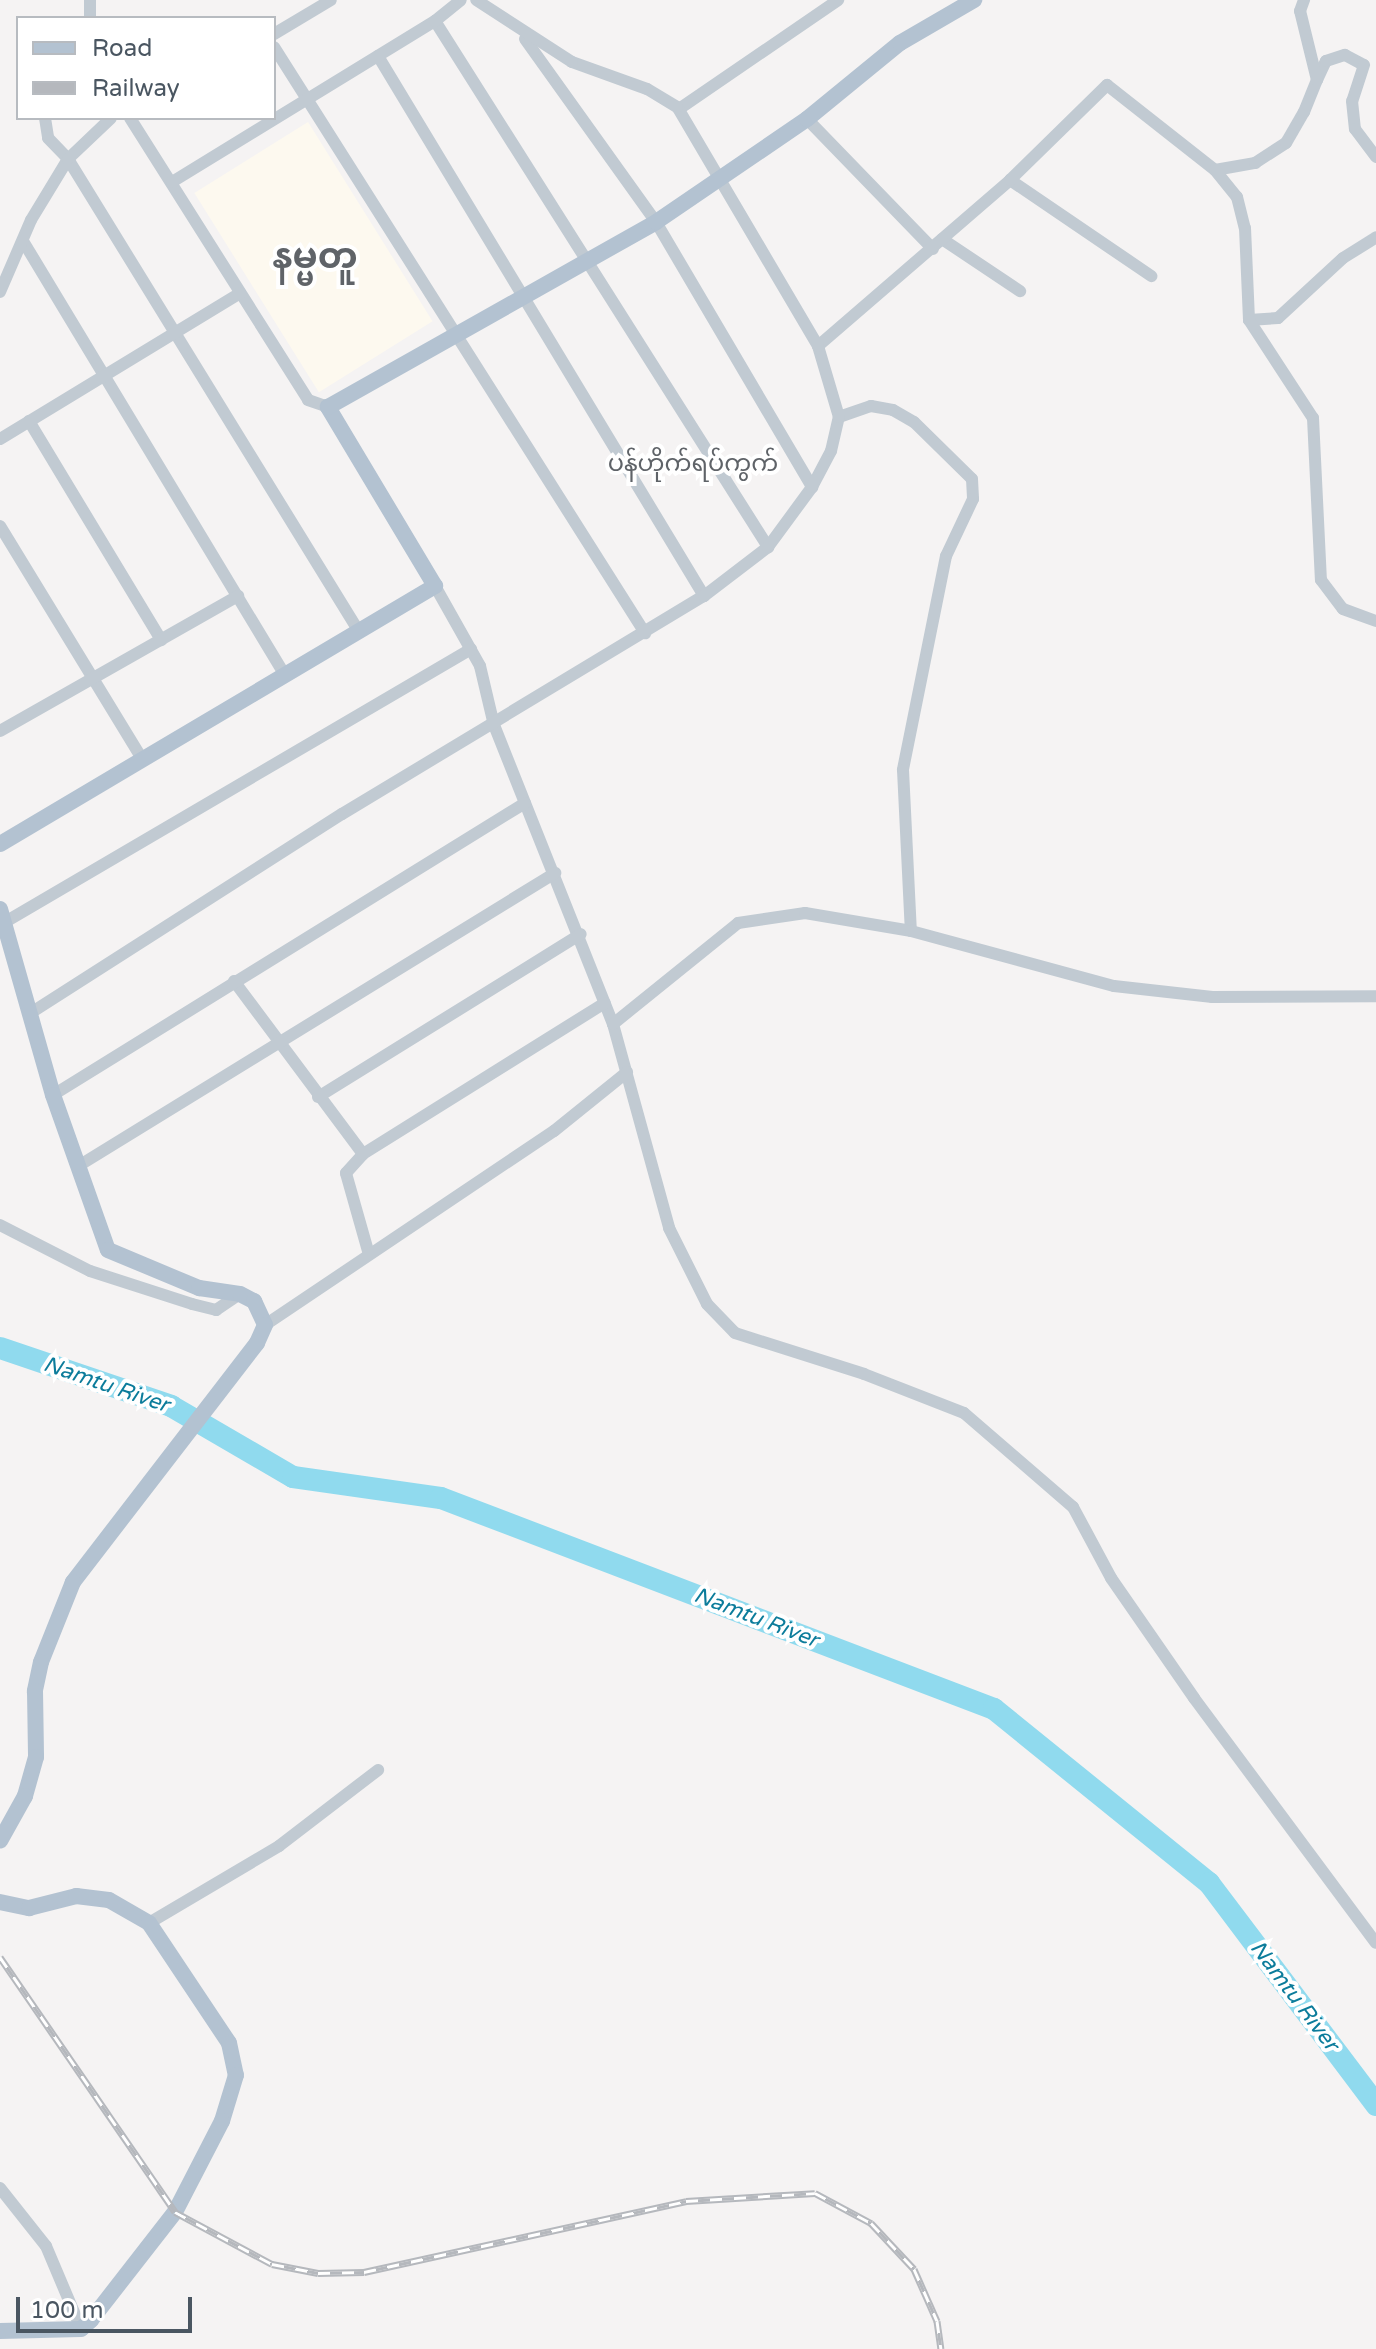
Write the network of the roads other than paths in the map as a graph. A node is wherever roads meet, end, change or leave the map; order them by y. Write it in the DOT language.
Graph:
graph roads {
  1 [pos="331,0"];
  2 [pos="461,0"];
  3 [pos="476,0"];
  4 [pos="838,0"];
  5 [pos="974,0"];
  6 [pos="1304,0"];
  7 [pos="435,21"];
  8 [pos="276,33"];
  9 [pos="521,33"];
  10 [pos="276,50"];
  11 [pos="378,56"];
  12 [pos="1317,80"];
  13 [pos="307,100"];
  14 [pos="679,109"];
  15 [pos="276,119"];
  16 [pos="807,119"];
  17 [pos="45,120"];
  18 [pos="109,120"];
  19 [pos="131,120"];
  20 [pos="274,120"];
  21 [pos="1376,157"];
  22 [pos="68,159"];
  23 [pos="1215,170"];
  24 [pos="722,180"];
  25 [pos="1010,180"];
  26 [pos="172,182"];
  27 [pos="656,222"];
  28 [pos="1376,237"];
  29 [pos="23,241"];
  30 [pos="938,244"];
  31 [pos="587,260"];
  32 [pos="1151,276"];
  33 [pos="1020,291"];
  34 [pos="0,292"];
  35 [pos="240,293"];
  36 [pos="524,297"];
  37 [pos="1249,320"];
  38 [pos="175,332"];
  39 [pos="457,336"];
  40 [pos="818,346"];
  41 [pos="104,375"];
  42 [pos="328,407"];
  43 [pos="839,417"];
  44 [pos="29,421"];
  45 [pos="0,439"];
  46 [pos="812,487"];
  47 [pos="0,526"];
  48 [pos="768,547"];
  49 [pos="435,586"];
  50 [pos="238,596"];
  51 [pos="704,596"];
  52 [pos="1376,621"];
  53 [pos="358,630"];
  54 [pos="645,633"];
  55 [pos="161,640"];
  56 [pos="471,649"];
  57 [pos="283,672"];
  58 [pos="93,678"];
  59 [pos="494,725"];
  60 [pos="0,731"];
  61 [pos="142,759"];
  62 [pos="525,803"];
  63 [pos="0,844"];
  64 [pos="555,873"];
  65 [pos="1,919"];
  66 [pos="911,931"];
  67 [pos="581,934"];
  68 [pos="234,981"];
  69 [pos="1376,996"];
  70 [pos="605,1003"];
  71 [pos="29,1014"];
  72 [pos="613,1024"];
  73 [pos="278,1044"];
  74 [pos="627,1072"];
  75 [pos="53,1095"];
  76 [pos="318,1097"];
  77 [pos="363,1154"];
  78 [pos="80,1165"];
  79 [pos="0,1225"];
  80 [pos="368,1251"];
  81 [pos="240,1294"];
  82 [pos="265,1325"];
  83 [pos="378,1770"];
  84 [pos="0,1841"];
  85 [pos="0,1902"];
  86 [pos="149,1923"];
  87 [pos="1376,1943"];
  88 [pos="0,2188"];
  89 [pos="81,2329"];
  90 [pos="0,2331"];
  1 -- 8 [label="street"];
  2 -- 7 [label="street"];
  3 -- 9 [label="street"];
  4 -- 14 [label="street"];
  5 -- 16 [label="main road"];
  6 -- 12 [label="street"];
  7 -- 11 [label="street"];
  7 -- 31 [label="street"];
  9 -- 14 [label="street"];
  9 -- 27 [label="street"];
  10 -- 13 [label="street"];
  11 -- 13 [label="street"];
  11 -- 36 [label="street"];
  12 -- 21 [label="street"];
  12 -- 23 [label="street"];
  13 -- 15 [label="street"];
  13 -- 39 [label="street"];
  14 -- 24 [label="street"];
  16 -- 24 [label="main road"];
  16 -- 30 [label="street"];
  17 -- 22 [label="street"];
  18 -- 22 [label="street"];
  19 -- 26 [label="street"];
  20 -- 26 [label="street"];
  22 -- 29 [label="street"];
  22 -- 38 [label="street"];
  23 -- 25 [label="street"];
  23 -- 37 [label="street"];
  24 -- 27 [label="main road"];
  24 -- 40 [label="street"];
  25 -- 30 [label="street"];
  25 -- 32 [label="street"];
  26 -- 35 [label="street"];
  27 -- 31 [label="main road"];
  27 -- 46 [label="street"];
  28 -- 37 [label="street"];
  29 -- 34 [label="street"];
  29 -- 41 [label="street"];
  30 -- 33 [label="street"];
  30 -- 40 [label="street"];
  31 -- 36 [label="main road"];
  31 -- 48 [label="street"];
  35 -- 38 [label="street"];
  35 -- 42 [label="street"];
  36 -- 39 [label="main road"];
  36 -- 51 [label="street"];
  37 -- 52 [label="street"];
  38 -- 41 [label="street"];
  38 -- 53 [label="street"];
  39 -- 42 [label="main road"];
  39 -- 54 [label="street"];
  40 -- 43 [label="street"];
  41 -- 44 [label="street"];
  41 -- 50 [label="street"];
  42 -- 49 [label="main road"];
  43 -- 46 [label="street"];
  43 -- 66 [label="street"];
  44 -- 45 [label="street"];
  44 -- 55 [label="street"];
  46 -- 48 [label="street"];
  47 -- 58 [label="street"];
  48 -- 51 [label="street"];
  49 -- 53 [label="main road"];
  49 -- 56 [label="street"];
  50 -- 55 [label="street"];
  50 -- 57 [label="street"];
  51 -- 54 [label="street"];
  53 -- 57 [label="main road"];
  54 -- 59 [label="street"];
  55 -- 58 [label="street"];
  56 -- 59 [label="street"];
  56 -- 65 [label="street"];
  57 -- 61 [label="main road"];
  58 -- 60 [label="street"];
  58 -- 61 [label="street"];
  59 -- 62 [label="street"];
  59 -- 71 [label="street"];
  61 -- 63 [label="main road"];
  62 -- 64 [label="street"];
  62 -- 68 [label="street"];
  64 -- 67 [label="street"];
  64 -- 73 [label="street"];
  65 -- 71 [label="main road"];
  66 -- 69 [label="street"];
  66 -- 72 [label="street"];
  67 -- 70 [label="street"];
  67 -- 76 [label="street"];
  68 -- 73 [label="street"];
  68 -- 75 [label="street"];
  70 -- 72 [label="street"];
  70 -- 77 [label="street"];
  71 -- 75 [label="main road"];
  72 -- 74 [label="street"];
  73 -- 76 [label="street"];
  73 -- 78 [label="street"];
  74 -- 80 [label="street"];
  74 -- 87 [label="street"];
  75 -- 78 [label="main road"];
  76 -- 77 [label="street"];
  77 -- 80 [label="street"];
  78 -- 81 [label="main road"];
  79 -- 81 [label="street"];
  80 -- 82 [label="street"];
  81 -- 82 [label="main road"];
  82 -- 84 [label="main road"];
  83 -- 86 [label="street"];
  85 -- 86 [label="main road"];
  86 -- 89 [label="main road"];
  88 -- 89 [label="street"];
  89 -- 90 [label="main road"];
}
